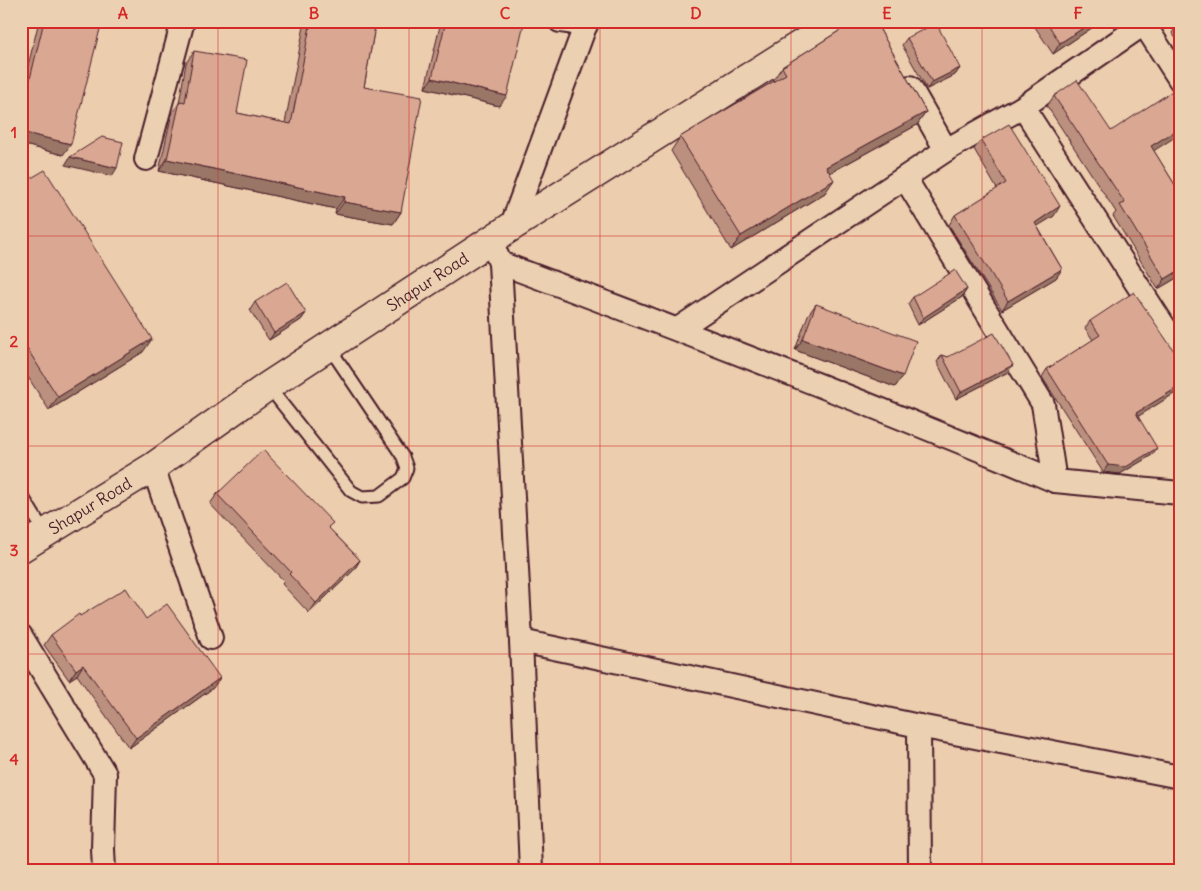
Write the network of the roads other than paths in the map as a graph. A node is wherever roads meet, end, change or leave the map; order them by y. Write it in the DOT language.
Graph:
graph roads {
  1 [pos="183,21"];
  2 [pos="560,21"];
  3 [pos="838,21"];
  4 [pos="587,23"];
  5 [pos="1146,23"];
  6 [pos="902,73"];
  7 [pos="1180,80"];
  8 [pos="1023,107"];
  9 [pos="946,150"];
  10 [pos="146,159"];
  11 [pos="904,178"];
  12 [pos="501,243"];
  13 [pos="678,329"];
  14 [pos="329,347"];
  15 [pos="1180,351"];
  16 [pos="268,386"];
  17 [pos="153,467"];
  18 [pos="1055,481"];
  19 [pos="1180,493"];
  20 [pos="21,494"];
  21 [pos="45,533"];
  22 [pos="21,548"];
  23 [pos="21,636"];
  24 [pos="211,638"];
  25 [pos="521,641"];
  26 [pos="919,726"];
  27 [pos="1180,777"];
  28 [pos="104,859"];
  29 [pos="89,870"];
  30 [pos="531,870"];
  31 [pos="920,870"];
  1 -- 10 [label="street"];
  2 -- 4 [label="street"];
  3 -- 12 [label="street, Shapur Road"];
  4 -- 12 [label="street"];
  5 -- 7 [label="street"];
  5 -- 8 [label="street"];
  6 -- 9 [label="street"];
  8 -- 9 [label="street"];
  8 -- 15 [label="street"];
  9 -- 11 [label="street"];
  11 -- 13 [label="street"];
  11 -- 18 [label="street"];
  12 -- 13 [label="street"];
  12 -- 14 [label="street, Shapur Road"];
  12 -- 25 [label="street"];
  13 -- 18 [label="street"];
  14 -- 16 [label="street, Shapur Road"];
  14 -- 16 [label="lane"];
  16 -- 17 [label="street, Shapur Road"];
  17 -- 21 [label="street, Shapur Road"];
  17 -- 24 [label="street"];
  18 -- 19 [label="street"];
  20 -- 21 [label="lane"];
  21 -- 22 [label="street, Shapur Road"];
  23 -- 28 [label="street"];
  25 -- 26 [label="street"];
  25 -- 30 [label="street"];
  26 -- 27 [label="street"];
  26 -- 31 [label="street"];
  28 -- 29 [label="street"];
}
